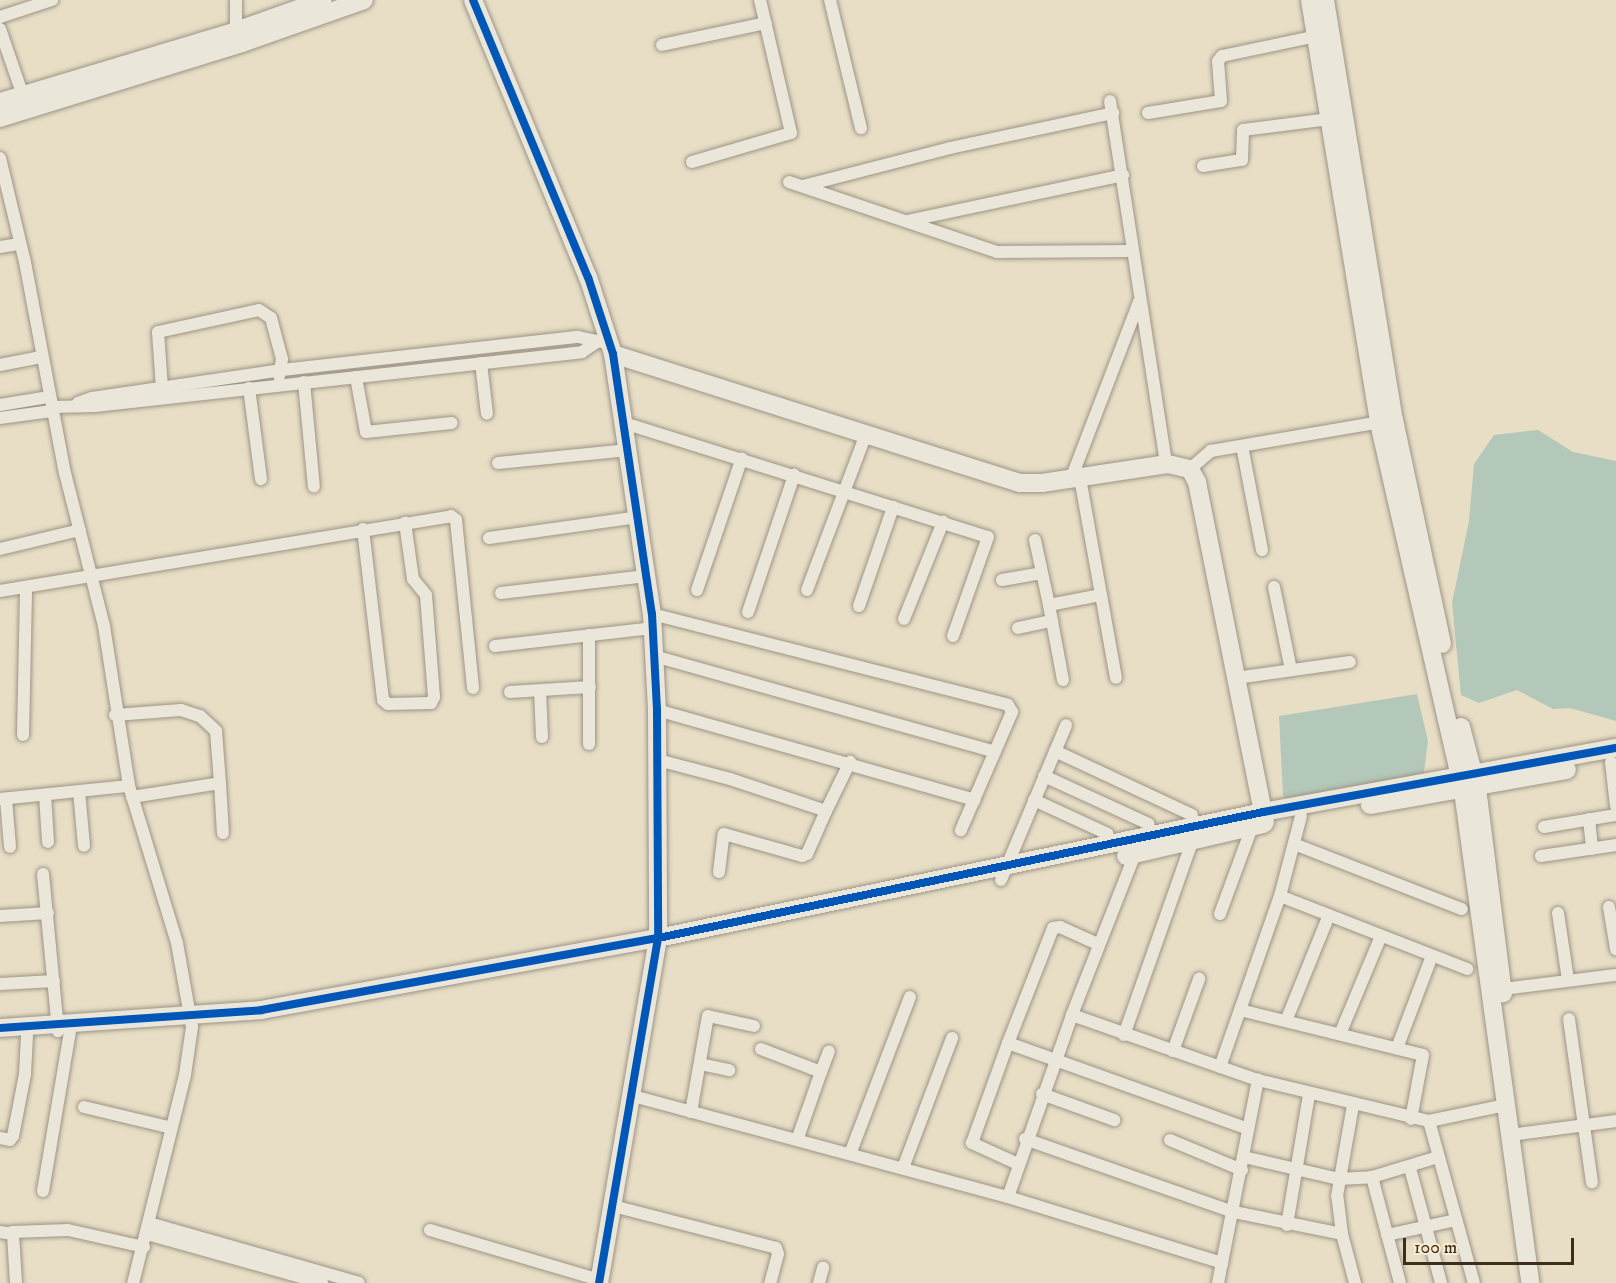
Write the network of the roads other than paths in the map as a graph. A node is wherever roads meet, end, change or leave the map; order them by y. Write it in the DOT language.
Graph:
graph roads {
  1 [pos="52,0"];
  2 [pos="236,0"];
  3 [pos="323,0"];
  4 [pos="364,0"];
  5 [pos="473,0"];
  6 [pos="760,0"];
  7 [pos="830,0"];
  8 [pos="1310,0"];
  9 [pos="1325,0"];
  10 [pos="0,17"];
  11 [pos="765,23"];
  12 [pos="0,29"];
  13 [pos="236,31"];
  14 [pos="1317,36"];
  15 [pos="662,45"];
  16 [pos="22,93"];
  17 [pos="0,102"];
  18 [pos="1148,113"];
  19 [pos="1339,117"];
  20 [pos="0,118"];
  21 [pos="861,128"];
  22 [pos="0,158"];
  23 [pos="692,162"];
  24 [pos="1203,166"];
  25 [pos="1123,175"];
  26 [pos="789,182"];
  27 [pos="803,186"];
  28 [pos="907,220"];
  29 [pos="20,244"];
  30 [pos="0,247"];
  31 [pos="1131,251"];
  32 [pos="1139,301"];
  33 [pos="607,346"];
  34 [pos="442,352"];
  35 [pos="41,357"];
  36 [pos="481,363"];
  37 [pos="0,365"];
  38 [pos="444,367"];
  39 [pos="282,370"];
  40 [pos="356,377"];
  41 [pos="303,382"];
  42 [pos="275,384"];
  43 [pos="162,388"];
  44 [pos="249,388"];
  45 [pos="0,405"];
  46 [pos="51,405"];
  47 [pos="74,405"];
  48 [pos="487,414"];
  49 [pos="0,418"];
  50 [pos="1386,421"];
  51 [pos="452,423"];
  52 [pos="624,423"];
  53 [pos="866,434"];
  54 [pos="1242,446"];
  55 [pos="628,450"];
  56 [pos="742,458"];
  57 [pos="498,463"];
  58 [pos="1166,464"];
  59 [pos="1190,469"];
  60 [pos="794,475"];
  61 [pos="261,479"];
  62 [pos="1075,479"];
  63 [pos="314,487"];
  64 [pos="843,490"];
  65 [pos="893,507"];
  66 [pos="638,517"];
  67 [pos="943,522"];
  68 [pos="405,523"];
  69 [pos="363,529"];
  70 [pos="80,530"];
  71 [pos="489,538"];
  72 [pos="1035,540"];
  73 [pos="0,549"];
  74 [pos="1262,550"];
  75 [pos="1041,573"];
  76 [pos="91,574"];
  77 [pos="646,576"];
  78 [pos="1002,580"];
  79 [pos="26,587"];
  80 [pos="1274,587"];
  81 [pos="697,590"];
  82 [pos="807,590"];
  83 [pos="0,591"];
  84 [pos="501,593"];
  85 [pos="1101,595"];
  86 [pos="1049,605"];
  87 [pos="859,606"];
  88 [pos="748,612"];
  89 [pos="904,619"];
  90 [pos="652,621"];
  91 [pos="1052,621"];
  92 [pos="1018,628"];
  93 [pos="589,635"];
  94 [pos="953,636"];
  95 [pos="495,646"];
  96 [pos="654,656"];
  97 [pos="1350,662"];
  98 [pos="1291,670"];
  99 [pos="1116,678"];
  100 [pos="1236,678"];
  101 [pos="1063,680"];
  102 [pos="590,687"];
  103 [pos="473,688"];
  104 [pos="540,691"];
  105 [pos="510,692"];
  106 [pos="657,710"];
  107 [pos="115,715"];
  108 [pos="1066,725"];
  109 [pos="23,735"];
  110 [pos="542,737"];
  111 [pos="589,744"];
  112 [pos="1055,751"];
  113 [pos="995,752"];
  114 [pos="1614,757"];
  115 [pos="658,760"];
  116 [pos="850,762"];
  117 [pos="1044,776"];
  118 [pos="1469,782"];
  119 [pos="220,783"];
  120 [pos="79,791"];
  121 [pos="131,791"];
  122 [pos="45,795"];
  123 [pos="3,799"];
  124 [pos="974,800"];
  125 [pos="1034,800"];
  126 [pos="1616,806"];
  127 [pos="826,811"];
  128 [pos="1192,814"];
  129 [pos="1616,815"];
  130 [pos="1301,816"];
  131 [pos="1589,819"];
  132 [pos="1260,821"];
  133 [pos="1149,824"];
  134 [pos="1544,827"];
  135 [pos="962,830"];
  136 [pos="223,833"];
  137 [pos="1108,834"];
  138 [pos="48,842"];
  139 [pos="1192,842"];
  140 [pos="1294,844"];
  141 [pos="1616,845"];
  142 [pos="84,846"];
  143 [pos="10,847"];
  144 [pos="1592,849"];
  145 [pos="1134,854"];
  146 [pos="1541,856"];
  147 [pos="719,872"];
  148 [pos="1004,873"];
  149 [pos="43,874"];
  150 [pos="1280,896"];
  151 [pos="1609,908"];
  152 [pos="1462,909"];
  153 [pos="48,913"];
  154 [pos="1558,913"];
  155 [pos="1220,914"];
  156 [pos="1329,915"];
  157 [pos="0,916"];
  158 [pos="1614,927"];
  159 [pos="1381,936"];
  160 [pos="658,944"];
  161 [pos="1098,944"];
  162 [pos="1616,949"];
  163 [pos="1432,956"];
  164 [pos="1467,969"];
  165 [pos="1616,975"];
  166 [pos="1199,979"];
  167 [pos="1568,980"];
  168 [pos="54,981"];
  169 [pos="0,984"];
  170 [pos="1503,989"];
  171 [pos="910,997"];
  172 [pos="1239,1010"];
  173 [pos="1072,1015"];
  174 [pos="1569,1019"];
  175 [pos="1286,1021"];
  176 [pos="191,1022"];
  177 [pos="754,1026"];
  178 [pos="0,1028"];
  179 [pos="62,1029"];
  180 [pos="1340,1034"];
  181 [pos="1124,1035"];
  182 [pos="27,1036"];
  183 [pos="0,1038"];
  184 [pos="952,1038"];
  185 [pos="1008,1042"];
  186 [pos="1396,1048"];
  187 [pos="761,1049"];
  188 [pos="829,1051"];
  189 [pos="1173,1051"];
  190 [pos="1055,1059"];
  191 [pos="700,1064"];
  192 [pos="1220,1067"];
  193 [pos="729,1070"];
  194 [pos="821,1072"];
  195 [pos="1258,1080"];
  196 [pos="1042,1094"];
  197 [pos="1309,1095"];
  198 [pos="633,1096"];
  199 [pos="1353,1105"];
  200 [pos="1506,1105"];
  201 [pos="84,1107"];
  202 [pos="691,1112"];
  203 [pos="1411,1119"];
  204 [pos="1114,1120"];
  205 [pos="1429,1121"];
  206 [pos="1616,1121"];
  207 [pos="1586,1126"];
  208 [pos="172,1128"];
  209 [pos="1248,1129"];
  210 [pos="1516,1134"];
  211 [pos="0,1138"];
  212 [pos="1025,1139"];
  213 [pos="796,1140"];
  214 [pos="1170,1140"];
  215 [pos="850,1154"];
  216 [pos="1438,1157"];
  217 [pos="1243,1163"];
  218 [pos="1018,1164"];
  219 [pos="903,1168"];
  220 [pos="1410,1168"];
  221 [pos="1296,1169"];
  222 [pos="1372,1177"];
  223 [pos="1339,1179"];
  224 [pos="1592,1182"];
  225 [pos="43,1191"];
  226 [pos="1008,1197"];
  227 [pos="613,1206"];
  228 [pos="1234,1212"];
  229 [pos="1456,1220"];
  230 [pos="1287,1225"];
  231 [pos="148,1228"];
  232 [pos="1426,1228"];
  233 [pos="430,1230"];
  234 [pos="6,1232"];
  235 [pos="1342,1234"];
  236 [pos="1388,1235"];
  237 [pos="144,1247"];
  238 [pos="1222,1263"];
  239 [pos="823,1268"];
  240 [pos="600,1282"];
  241 [pos="16,1283"];
  242 [pos="133,1283"];
  243 [pos="322,1283"];
  244 [pos="359,1283"];
  245 [pos="770,1283"];
  246 [pos="819,1283"];
  247 [pos="1218,1283"];
  248 [pos="1355,1283"];
  249 [pos="1400,1283"];
  250 [pos="1441,1283"];
  251 [pos="1474,1283"];
  252 [pos="1530,1283"];
  253 [pos="1540,1283"];
  1 -- 10 [label="street"];
  2 -- 13 [label="street"];
  3 -- 13 [label="street"];
  4 -- 20 [label="street"];
  5 -- 33 [label="street"];
  6 -- 11 [label="street"];
  7 -- 21 [label="street"];
  8 -- 14 [label="street"];
  9 -- 19 [label="street"];
  11 -- 15 [label="street"];
  11 -- 23 [label="street"];
  12 -- 16 [label="street"];
  13 -- 16 [label="street"];
  14 -- 18 [label="street"];
  14 -- 19 [label="street"];
  16 -- 17 [label="street"];
  19 -- 24 [label="street"];
  19 -- 50 [label="street"];
  22 -- 29 [label="street"];
  25 -- 27 [label="street"];
  25 -- 28 [label="street"];
  25 -- 31 [label="street"];
  26 -- 27 [label="street"];
  27 -- 28 [label="street"];
  28 -- 31 [label="street"];
  29 -- 30 [label="street"];
  29 -- 35 [label="street"];
  31 -- 32 [label="street"];
  32 -- 58 [label="street"];
  32 -- 62 [label="street"];
  33 -- 34 [label="street"];
  33 -- 36 [label="street"];
  33 -- 52 [label="street"];
  33 -- 53 [label="street"];
  34 -- 38 [label="street"];
  34 -- 39 [label="street"];
  35 -- 37 [label="street"];
  35 -- 46 [label="street"];
  36 -- 38 [label="street"];
  36 -- 48 [label="street"];
  38 -- 40 [label="street"];
  39 -- 42 [label="street"];
  39 -- 43 [label="street"];
  39 -- 43 [label="street"];
  40 -- 41 [label="street"];
  40 -- 51 [label="street"];
  41 -- 42 [label="street"];
  41 -- 63 [label="street"];
  42 -- 44 [label="street"];
  43 -- 47 [label="street"];
  44 -- 47 [label="street"];
  44 -- 61 [label="street"];
  45 -- 46 [label="street"];
  46 -- 47 [label="street"];
  46 -- 49 [label="street"];
  46 -- 70 [label="street"];
  50 -- 54 [label="street"];
  50 -- 118 [label="street"];
  52 -- 55 [label="street"];
  52 -- 56 [label="street"];
  53 -- 62 [label="street"];
  53 -- 64 [label="street"];
  54 -- 59 [label="street"];
  54 -- 74 [label="street"];
  55 -- 57 [label="street"];
  55 -- 66 [label="street"];
  56 -- 60 [label="street"];
  56 -- 81 [label="street"];
  58 -- 59 [label="street"];
  58 -- 62 [label="street"];
  59 -- 100 [label="street"];
  60 -- 64 [label="street"];
  60 -- 88 [label="street"];
  62 -- 85 [label="street"];
  64 -- 65 [label="street"];
  64 -- 82 [label="street"];
  65 -- 67 [label="street"];
  65 -- 87 [label="street"];
  66 -- 71 [label="street"];
  66 -- 77 [label="street"];
  67 -- 89 [label="street"];
  67 -- 94 [label="street"];
  68 -- 69 [label="street"];
  68 -- 69 [label="street"];
  68 -- 103 [label="street"];
  69 -- 76 [label="street"];
  70 -- 73 [label="street"];
  70 -- 76 [label="street"];
  72 -- 75 [label="street"];
  75 -- 78 [label="street"];
  75 -- 86 [label="street"];
  76 -- 79 [label="street"];
  76 -- 107 [label="street"];
  77 -- 84 [label="street"];
  77 -- 90 [label="street"];
  79 -- 83 [label="street"];
  79 -- 109 [label="street"];
  80 -- 98 [label="street"];
  85 -- 86 [label="street"];
  85 -- 99 [label="street"];
  86 -- 91 [label="street"];
  90 -- 93 [label="street"];
  90 -- 96 [label="street"];
  90 -- 113 [label="street"];
  91 -- 92 [label="street"];
  91 -- 101 [label="street"];
  93 -- 95 [label="street"];
  93 -- 102 [label="street"];
  96 -- 106 [label="street"];
  96 -- 113 [label="street"];
  97 -- 98 [label="street"];
  98 -- 100 [label="street"];
  100 -- 132 [label="street"];
  102 -- 104 [label="street"];
  102 -- 111 [label="street"];
  104 -- 105 [label="street"];
  104 -- 110 [label="street"];
  106 -- 115 [label="street"];
  106 -- 116 [label="street"];
  107 -- 119 [label="street"];
  107 -- 121 [label="street"];
  108 -- 112 [label="street"];
  112 -- 117 [label="street"];
  112 -- 128 [label="street"];
  113 -- 124 [label="street"];
  114 -- 118 [label="street"];
  114 -- 126 [label="street"];
  115 -- 127 [label="street"];
  115 -- 160 [label="street"];
  116 -- 124 [label="street"];
  116 -- 127 [label="street"];
  117 -- 125 [label="street"];
  117 -- 133 [label="street"];
  118 -- 130 [label="street"];
  118 -- 132 [label="street"];
  118 -- 170 [label="street"];
  118 -- 200 [label="street"];
  119 -- 121 [label="street"];
  119 -- 136 [label="street"];
  120 -- 121 [label="street"];
  120 -- 122 [label="street"];
  120 -- 142 [label="street"];
  121 -- 176 [label="street"];
  122 -- 123 [label="street"];
  122 -- 138 [label="street"];
  123 -- 143 [label="street"];
  124 -- 135 [label="street"];
  125 -- 137 [label="street"];
  125 -- 148 [label="street"];
  127 -- 147 [label="street"];
  129 -- 131 [label="street"];
  130 -- 132 [label="street"];
  130 -- 140 [label="street"];
  131 -- 134 [label="street"];
  131 -- 144 [label="street"];
  132 -- 139 [label="street"];
  132 -- 148 [label="street"];
  132 -- 155 [label="street"];
  139 -- 145 [label="street"];
  139 -- 181 [label="street"];
  140 -- 150 [label="street"];
  140 -- 152 [label="street"];
  141 -- 144 [label="street"];
  144 -- 146 [label="street"];
  145 -- 148 [label="street"];
  145 -- 161 [label="street"];
  148 -- 160 [label="street"];
  149 -- 153 [label="street"];
  150 -- 156 [label="street"];
  150 -- 172 [label="street"];
  151 -- 158 [label="street"];
  153 -- 157 [label="street"];
  153 -- 168 [label="street"];
  154 -- 167 [label="street"];
  156 -- 159 [label="street"];
  156 -- 175 [label="street"];
  158 -- 162 [label="street"];
  159 -- 163 [label="street"];
  159 -- 180 [label="street"];
  160 -- 176 [label="street"];
  160 -- 198 [label="street"];
  161 -- 173 [label="street"];
  161 -- 185 [label="street"];
  163 -- 164 [label="street"];
  163 -- 186 [label="street"];
  165 -- 167 [label="street"];
  166 -- 189 [label="street"];
  167 -- 170 [label="street"];
  168 -- 169 [label="street"];
  168 -- 179 [label="street"];
  170 -- 210 [label="street"];
  171 -- 215 [label="street"];
  172 -- 175 [label="street"];
  172 -- 192 [label="street"];
  173 -- 181 [label="street"];
  173 -- 190 [label="street"];
  174 -- 207 [label="street"];
  175 -- 180 [label="street"];
  176 -- 179 [label="street"];
  176 -- 208 [label="street"];
  177 -- 191 [label="street"];
  178 -- 179 [label="street"];
  179 -- 182 [label="street"];
  179 -- 225 [label="street"];
  180 -- 186 [label="street"];
  181 -- 189 [label="street"];
  182 -- 183 [label="street"];
  182 -- 211 [label="street"];
  184 -- 219 [label="street"];
  185 -- 190 [label="street"];
  185 -- 218 [label="street"];
  186 -- 203 [label="street"];
  187 -- 194 [label="street"];
  188 -- 194 [label="street"];
  189 -- 192 [label="street"];
  190 -- 196 [label="street"];
  190 -- 209 [label="street"];
  191 -- 193 [label="street"];
  191 -- 202 [label="street"];
  192 -- 195 [label="street"];
  194 -- 213 [label="street"];
  195 -- 197 [label="street"];
  195 -- 209 [label="street"];
  196 -- 204 [label="street"];
  196 -- 212 [label="street"];
  197 -- 199 [label="street"];
  197 -- 221 [label="street"];
  198 -- 202 [label="street"];
  198 -- 227 [label="street"];
  199 -- 203 [label="street"];
  199 -- 223 [label="street"];
  200 -- 205 [label="street"];
  200 -- 210 [label="street"];
  201 -- 208 [label="street"];
  202 -- 213 [label="street"];
  203 -- 205 [label="street"];
  205 -- 216 [label="street"];
  206 -- 207 [label="street"];
  207 -- 210 [label="street"];
  207 -- 224 [label="street"];
  208 -- 231 [label="street"];
  209 -- 217 [label="street"];
  210 -- 252 [label="street"];
  210 -- 253 [label="street"];
  212 -- 218 [label="street"];
  212 -- 228 [label="street"];
  213 -- 215 [label="street"];
  214 -- 217 [label="street"];
  215 -- 219 [label="street"];
  216 -- 220 [label="street"];
  216 -- 229 [label="street"];
  217 -- 221 [label="street"];
  217 -- 228 [label="street"];
  218 -- 226 [label="street"];
  219 -- 226 [label="street"];
  220 -- 222 [label="street"];
  220 -- 232 [label="street"];
  221 -- 223 [label="street"];
  221 -- 230 [label="street"];
  222 -- 223 [label="street"];
  222 -- 236 [label="street"];
  223 -- 235 [label="street"];
  226 -- 238 [label="street"];
  227 -- 240 [label="street"];
  227 -- 245 [label="street"];
  228 -- 230 [label="street"];
  228 -- 238 [label="street"];
  229 -- 232 [label="street"];
  229 -- 251 [label="street"];
  230 -- 235 [label="street"];
  231 -- 237 [label="street"];
  231 -- 243 [label="street"];
  231 -- 244 [label="street"];
  232 -- 236 [label="street"];
  232 -- 250 [label="street"];
  233 -- 240 [label="street"];
  234 -- 237 [label="street"];
  234 -- 241 [label="street"];
  235 -- 248 [label="street"];
  236 -- 249 [label="street"];
  237 -- 242 [label="street"];
  238 -- 247 [label="street"];
  239 -- 246 [label="street"];
}
